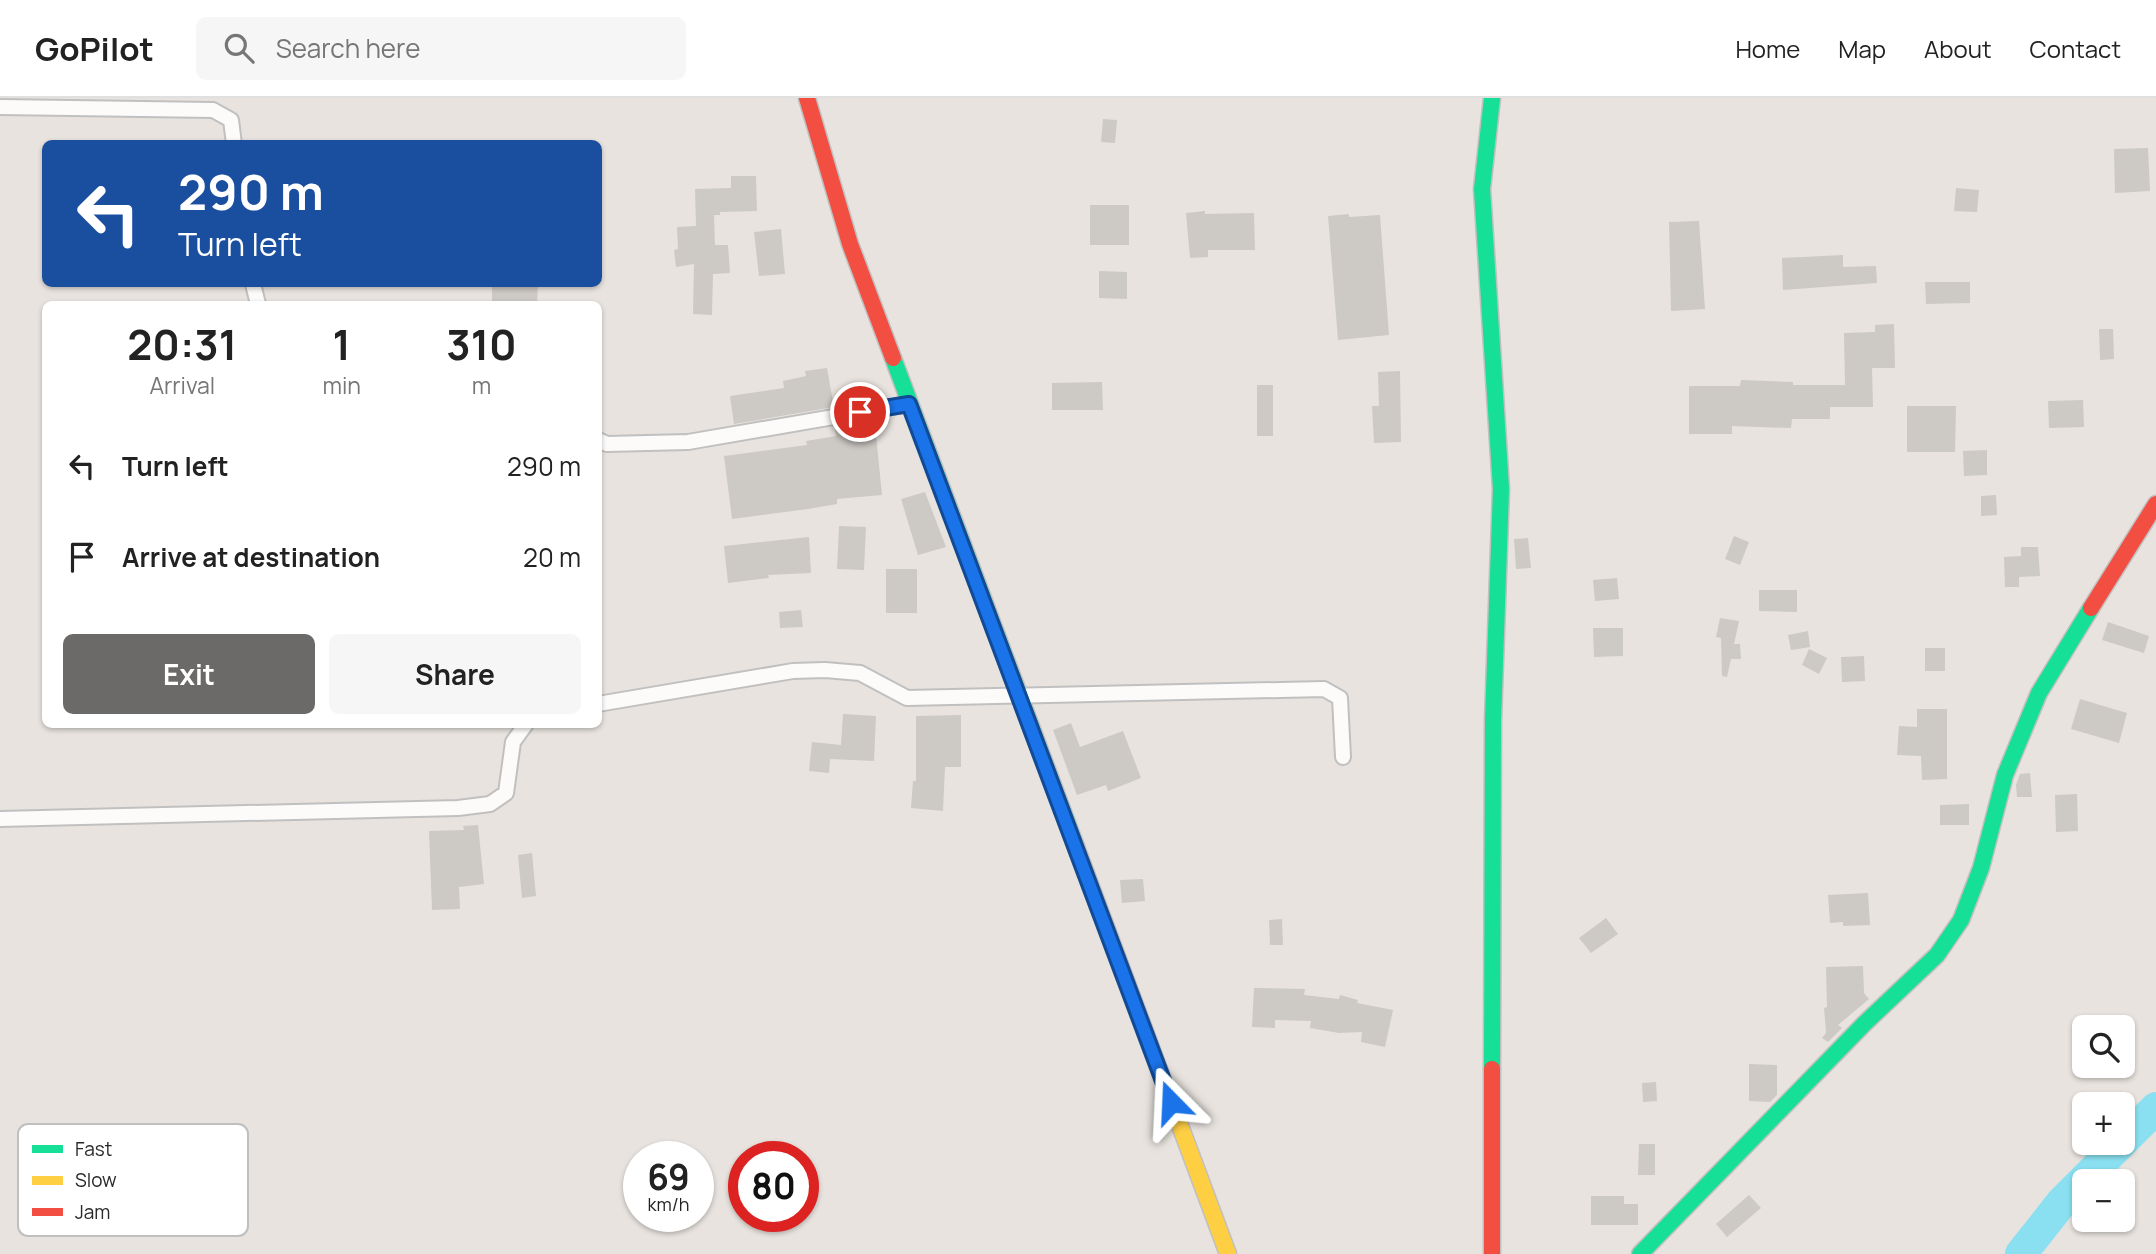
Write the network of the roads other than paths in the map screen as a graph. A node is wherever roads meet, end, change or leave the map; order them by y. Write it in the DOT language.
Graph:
graph roads {
  1 [pos="807,98"];
  2 [pos="1492,98"];
  3 [pos="0,107"];
  4 [pos="234,140"];
  5 [pos="909,404"];
  6 [pos="602,442"];
  7 [pos="2156,504"];
  8 [pos="1017,696"];
  9 [pos="602,704"];
  10 [pos="523,728"];
  11 [pos="1343,757"];
  12 [pos="0,819"];
  13 [pos="1228,1254"];
  14 [pos="1492,1254"];
  15 [pos="1640,1254"];
  1 -- 5 [label="main road"];
  2 -- 14 [label="main road"];
  3 -- 4 [label="street"];
  5 -- 6 [label="street"];
  5 -- 8 [label="main road"];
  7 -- 15 [label="main road"];
  8 -- 9 [label="street"];
  8 -- 11 [label="street"];
  8 -- 13 [label="main road"];
  10 -- 12 [label="street"];
}
